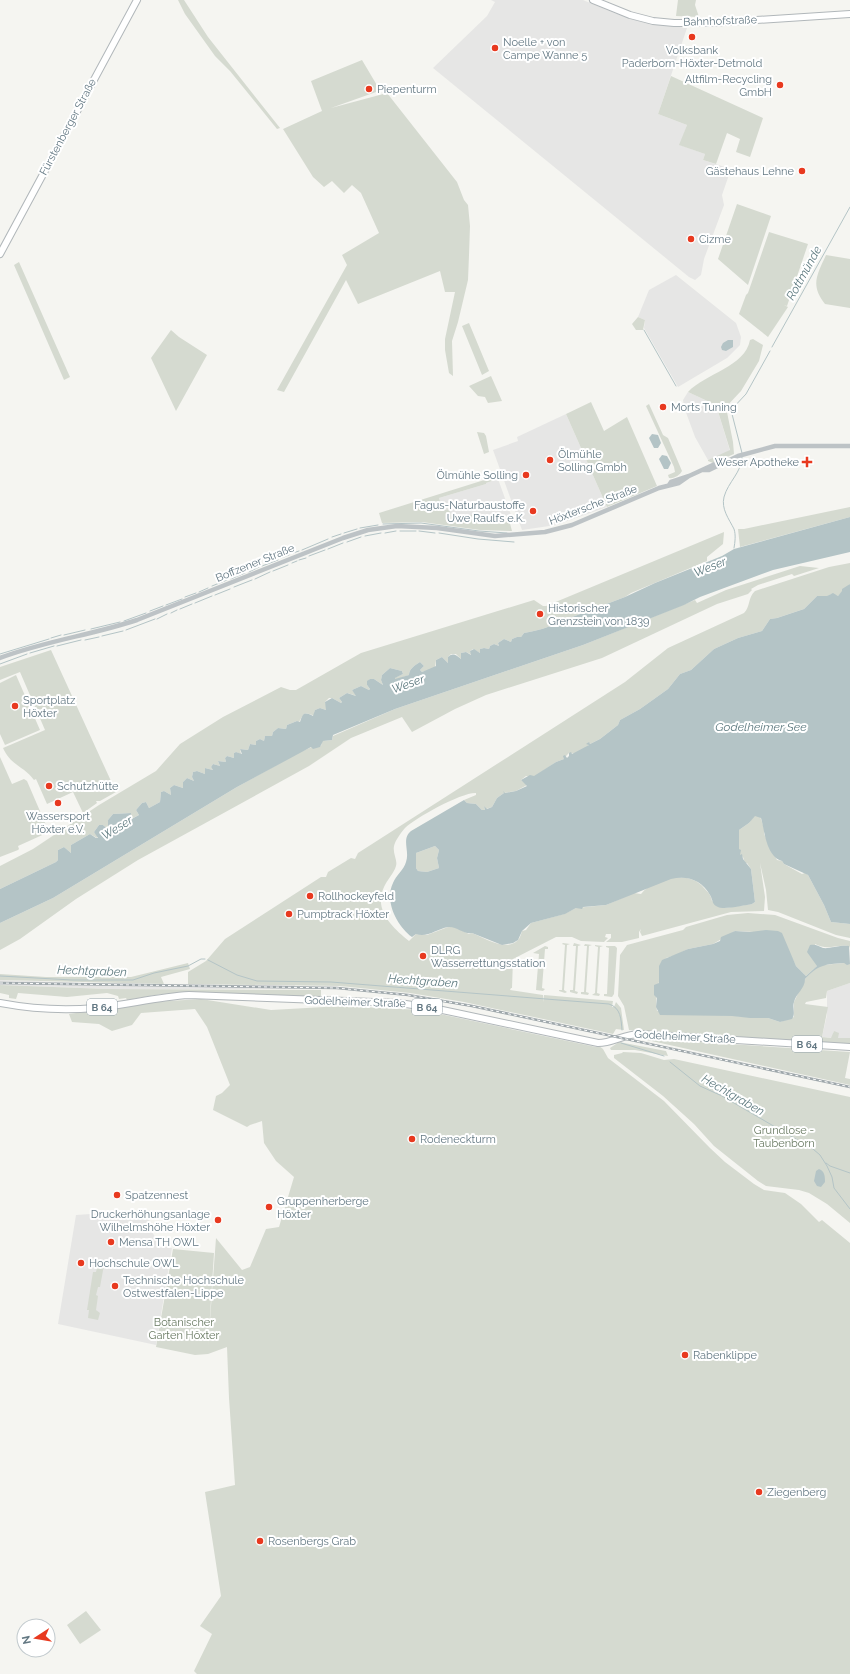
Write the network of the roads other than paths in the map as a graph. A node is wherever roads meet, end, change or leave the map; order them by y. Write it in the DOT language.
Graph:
graph roads {
  1 [pos="136,0"];
  2 [pos="593,0"];
  3 [pos="850,14"];
  4 [pos="0,254"];
  5 [pos="850,446"];
  6 [pos="522,535"];
  7 [pos="0,658"];
  8 [pos="0,1003"];
  9 [pos="850,1047"];
  1 -- 4 [label="main road, Fürstenberger Straße"];
  2 -- 3 [label="main road, Bahnhofstraße"];
  5 -- 6 [label="street, Höxtersche Straße"];
  6 -- 7 [label="street, Boffzener Straße"];
  8 -- 9 [label="main road, Godelheimer Straße / B 64"];
}
